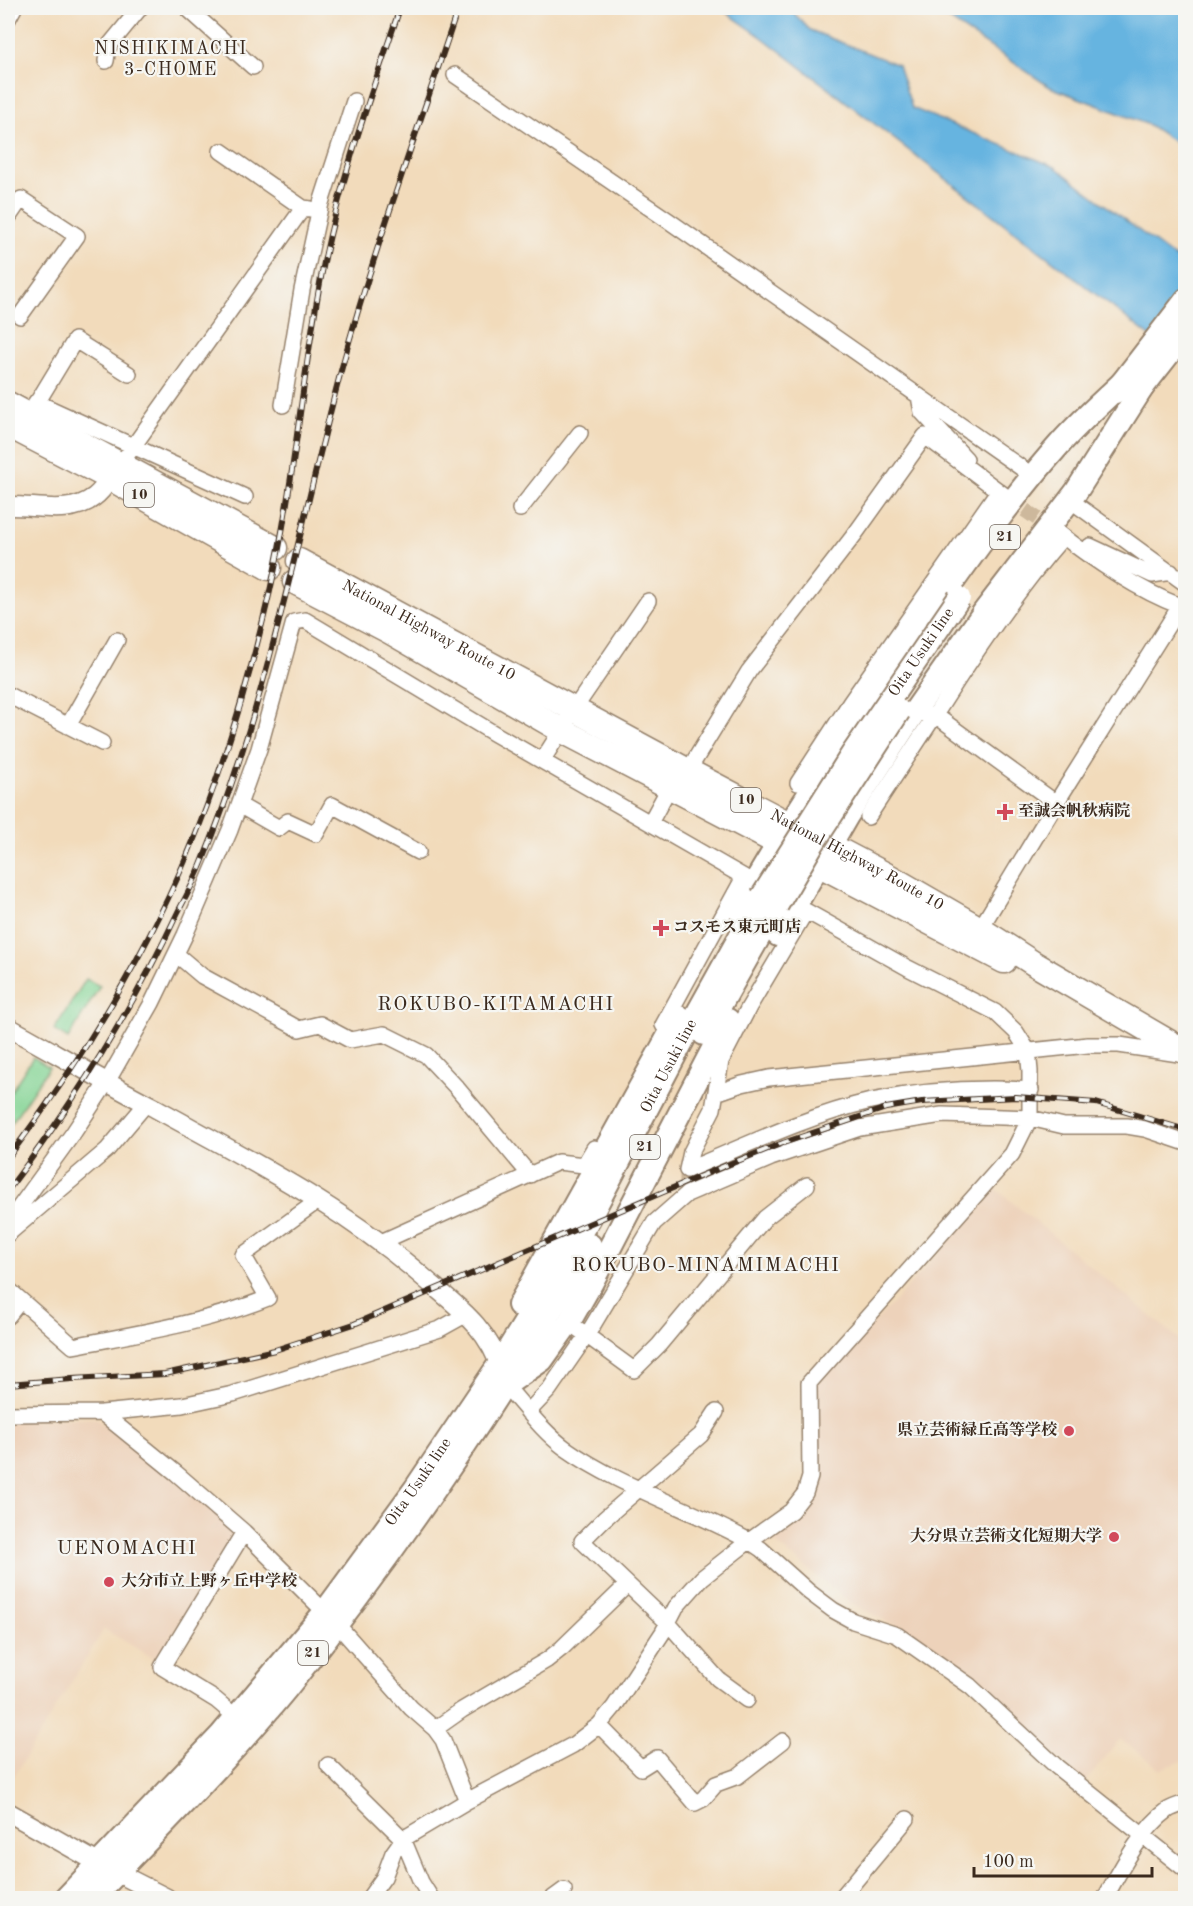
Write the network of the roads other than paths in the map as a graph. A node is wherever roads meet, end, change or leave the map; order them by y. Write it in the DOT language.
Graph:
graph roads {
  1 [pos="14,8"];
  2 [pos="140,8"];
  3 [pos="187,8"];
  4 [pos="8,19"];
  5 [pos="106,61"];
  6 [pos="253,67"];
  7 [pos="455,75"];
  8 [pos="354,101"];
  9 [pos="221,152"];
  10 [pos="303,208"];
  11 [pos="319,212"];
  12 [pos="8,218"];
  13 [pos="1185,300"];
  14 [pos="20,316"];
  15 [pos="1185,332"];
  16 [pos="129,374"];
  17 [pos="1134,383"];
  18 [pos="919,396"];
  19 [pos="8,404"];
  20 [pos="283,405"];
  21 [pos="24,414"];
  22 [pos="580,433"];
  23 [pos="121,463"];
  24 [pos="974,474"];
  25 [pos="1056,483"];
  26 [pos="245,497"];
  27 [pos="8,506"];
  28 [pos="520,509"];
  29 [pos="1063,537"];
  30 [pos="272,558"];
  31 [pos="1171,572"];
  32 [pos="1185,584"];
  33 [pos="648,600"];
  34 [pos="117,640"];
  35 [pos="8,695"];
  36 [pos="860,702"];
  37 [pos="575,708"];
  38 [pos="935,715"];
  39 [pos="912,717"];
  40 [pos="68,726"];
  41 [pos="561,729"];
  42 [pos="102,743"];
  43 [pos="542,761"];
  44 [pos="679,778"];
  45 [pos="798,783"];
  46 [pos="1056,802"];
  47 [pos="239,805"];
  48 [pos="868,817"];
  49 [pos="650,823"];
  50 [pos="784,832"];
  51 [pos="418,852"];
  52 [pos="825,855"];
  53 [pos="980,929"];
  54 [pos="176,954"];
  55 [pos="8,1027"];
  56 [pos="1028,1052"];
  57 [pos="1185,1053"];
  58 [pos="106,1082"];
  59 [pos="1030,1090"];
  60 [pos="716,1093"];
  61 [pos="146,1104"];
  62 [pos="623,1107"];
  63 [pos="1030,1118"];
  64 [pos="1185,1143"];
  65 [pos="530,1175"];
  66 [pos="807,1185"];
  67 [pos="320,1200"];
  68 [pos="8,1222"];
  69 [pos="8,1234"];
  70 [pos="381,1242"];
  71 [pos="8,1289"];
  72 [pos="20,1301"];
  73 [pos="467,1314"];
  74 [pos="8,1316"];
  75 [pos="578,1328"];
  76 [pos="503,1374"];
  77 [pos="528,1412"];
  78 [pos="716,1412"];
  79 [pos="102,1413"];
  80 [pos="8,1414"];
  81 [pos="640,1489"];
  82 [pos="244,1532"];
  83 [pos="748,1541"];
  84 [pos="627,1585"];
  85 [pos="330,1618"];
  86 [pos="667,1622"];
  87 [pos="747,1700"];
  88 [pos="236,1717"];
  89 [pos="599,1725"];
  90 [pos="435,1729"];
  91 [pos="783,1742"];
  92 [pos="328,1765"];
  93 [pos="467,1801"];
  94 [pos="1185,1803"];
  95 [pos="8,1812"];
  96 [pos="907,1819"];
  97 [pos="1143,1836"];
  98 [pos="403,1839"];
  99 [pos="108,1869"];
  100 [pos="1185,1870"];
  101 [pos="66,1899"];
  102 [pos="93,1899"];
  103 [pos="167,1899"];
  104 [pos="369,1899"];
  105 [pos="431,1899"];
  106 [pos="841,1899"];
  107 [pos="1105,1899"];
  1 -- 4 [label="street"];
  2 -- 5 [label="street"];
  3 -- 6 [label="street"];
  7 -- 18 [label="street"];
  8 -- 11 [label="street"];
  9 -- 10 [label="street"];
  10 -- 11 [label="street"];
  10 -- 23 [label="street"];
  11 -- 20 [label="street"];
  12 -- 14 [label="street"];
  13 -- 17 [label="main road, Oita Usuki line / 21"];
  15 -- 17 [label="main road, Oita Usuki line / 21"];
  16 -- 21 [label="street"];
  17 -- 25 [label="main road, Oita Usuki line / 21"];
  17 -- 25 [label="main road"];
  18 -- 24 [label="street"];
  18 -- 25 [label="street"];
  19 -- 21 [label="highway, 10"];
  21 -- 23 [label="highway, 10"];
  22 -- 28 [label="street"];
  23 -- 26 [label="street"];
  23 -- 27 [label="street, 10"];
  23 -- 30 [label="highway, 10"];
  24 -- 36 [label="street"];
  24 -- 44 [label="street"];
  25 -- 31 [label="street"];
  25 -- 36 [label="main road"];
  25 -- 39 [label="main road"];
  25 -- 76 [label="main road, Oita Usuki line / 21, bridge"];
  29 -- 31 [label="street"];
  29 -- 38 [label="street"];
  29 -- 46 [label="street"];
  31 -- 32 [label="street"];
  33 -- 37 [label="street"];
  34 -- 40 [label="street"];
  35 -- 40 [label="street"];
  36 -- 45 [label="street"];
  36 -- 50 [label="main road"];
  37 -- 41 [label="street"];
  37 -- 41 [label="highway, National Highway Route 10 / 10"];
  37 -- 44 [label="highway, National Highway Route 10 / 10"];
  38 -- 39 [label="street"];
  38 -- 46 [label="street"];
  38 -- 48 [label="street"];
  39 -- 52 [label="main road"];
  40 -- 42 [label="street"];
  41 -- 43 [label="street"];
  41 -- 44 [label="highway, National Highway Route 10 / 10"];
  43 -- 47 [label="street"];
  43 -- 49 [label="street"];
  44 -- 49 [label="street"];
  44 -- 50 [label="highway, National Highway Route 10 / 10"];
  46 -- 53 [label="street"];
  47 -- 51 [label="street"];
  47 -- 54 [label="street"];
  49 -- 62 [label="street"];
  50 -- 52 [label="highway, National Highway Route 10 / 10"];
  50 -- 62 [label="main road"];
  52 -- 53 [label="highway, National Highway Route 10 / 10"];
  52 -- 57 [label="highway, National Highway Route 10 / 10"];
  52 -- 75 [label="main road"];
  53 -- 57 [label="highway, National Highway Route 10 / 10"];
  54 -- 58 [label="street"];
  54 -- 65 [label="street"];
  55 -- 58 [label="street"];
  56 -- 57 [label="street"];
  56 -- 59 [label="street"];
  56 -- 60 [label="street"];
  56 -- 60 [label="street"];
  58 -- 61 [label="street"];
  58 -- 68 [label="street"];
  59 -- 60 [label="street"];
  59 -- 63 [label="street"];
  61 -- 67 [label="street"];
  61 -- 69 [label="street"];
  62 -- 65 [label="street"];
  62 -- 76 [label="main road"];
  63 -- 64 [label="street"];
  63 -- 75 [label="street"];
  63 -- 83 [label="street"];
  65 -- 70 [label="street"];
  66 -- 75 [label="street"];
  67 -- 70 [label="street"];
  67 -- 72 [label="street"];
  70 -- 73 [label="street"];
  71 -- 72 [label="street"];
  72 -- 74 [label="street"];
  73 -- 76 [label="street"];
  73 -- 79 [label="street"];
  75 -- 76 [label="main road"];
  75 -- 77 [label="street"];
  76 -- 77 [label="street"];
  76 -- 85 [label="main road, Oita Usuki line / 21"];
  77 -- 81 [label="street"];
  78 -- 81 [label="street"];
  79 -- 80 [label="street"];
  79 -- 82 [label="street"];
  81 -- 83 [label="street"];
  81 -- 84 [label="street"];
  82 -- 85 [label="street"];
  82 -- 88 [label="street"];
  83 -- 86 [label="street"];
  83 -- 97 [label="street"];
  84 -- 86 [label="street"];
  84 -- 90 [label="street"];
  85 -- 88 [label="main road, Oita Usuki line / 21"];
  85 -- 90 [label="street"];
  85 -- 99 [label="main road, Oita Usuki line / 21"];
  86 -- 87 [label="street"];
  86 -- 89 [label="street"];
  88 -- 99 [label="main road, Oita Usuki line / 21"];
  89 -- 91 [label="street"];
  89 -- 93 [label="street"];
  90 -- 93 [label="street"];
  92 -- 98 [label="street"];
  93 -- 98 [label="street"];
  94 -- 97 [label="street"];
  95 -- 99 [label="street"];
  96 -- 106 [label="street"];
  97 -- 100 [label="street"];
  97 -- 107 [label="street"];
  98 -- 104 [label="street"];
  98 -- 105 [label="street"];
  99 -- 101 [label="main road, Oita Usuki line / 21"];
  99 -- 102 [label="main road, Oita Usuki line / 21"];
  99 -- 103 [label="street"];
}
